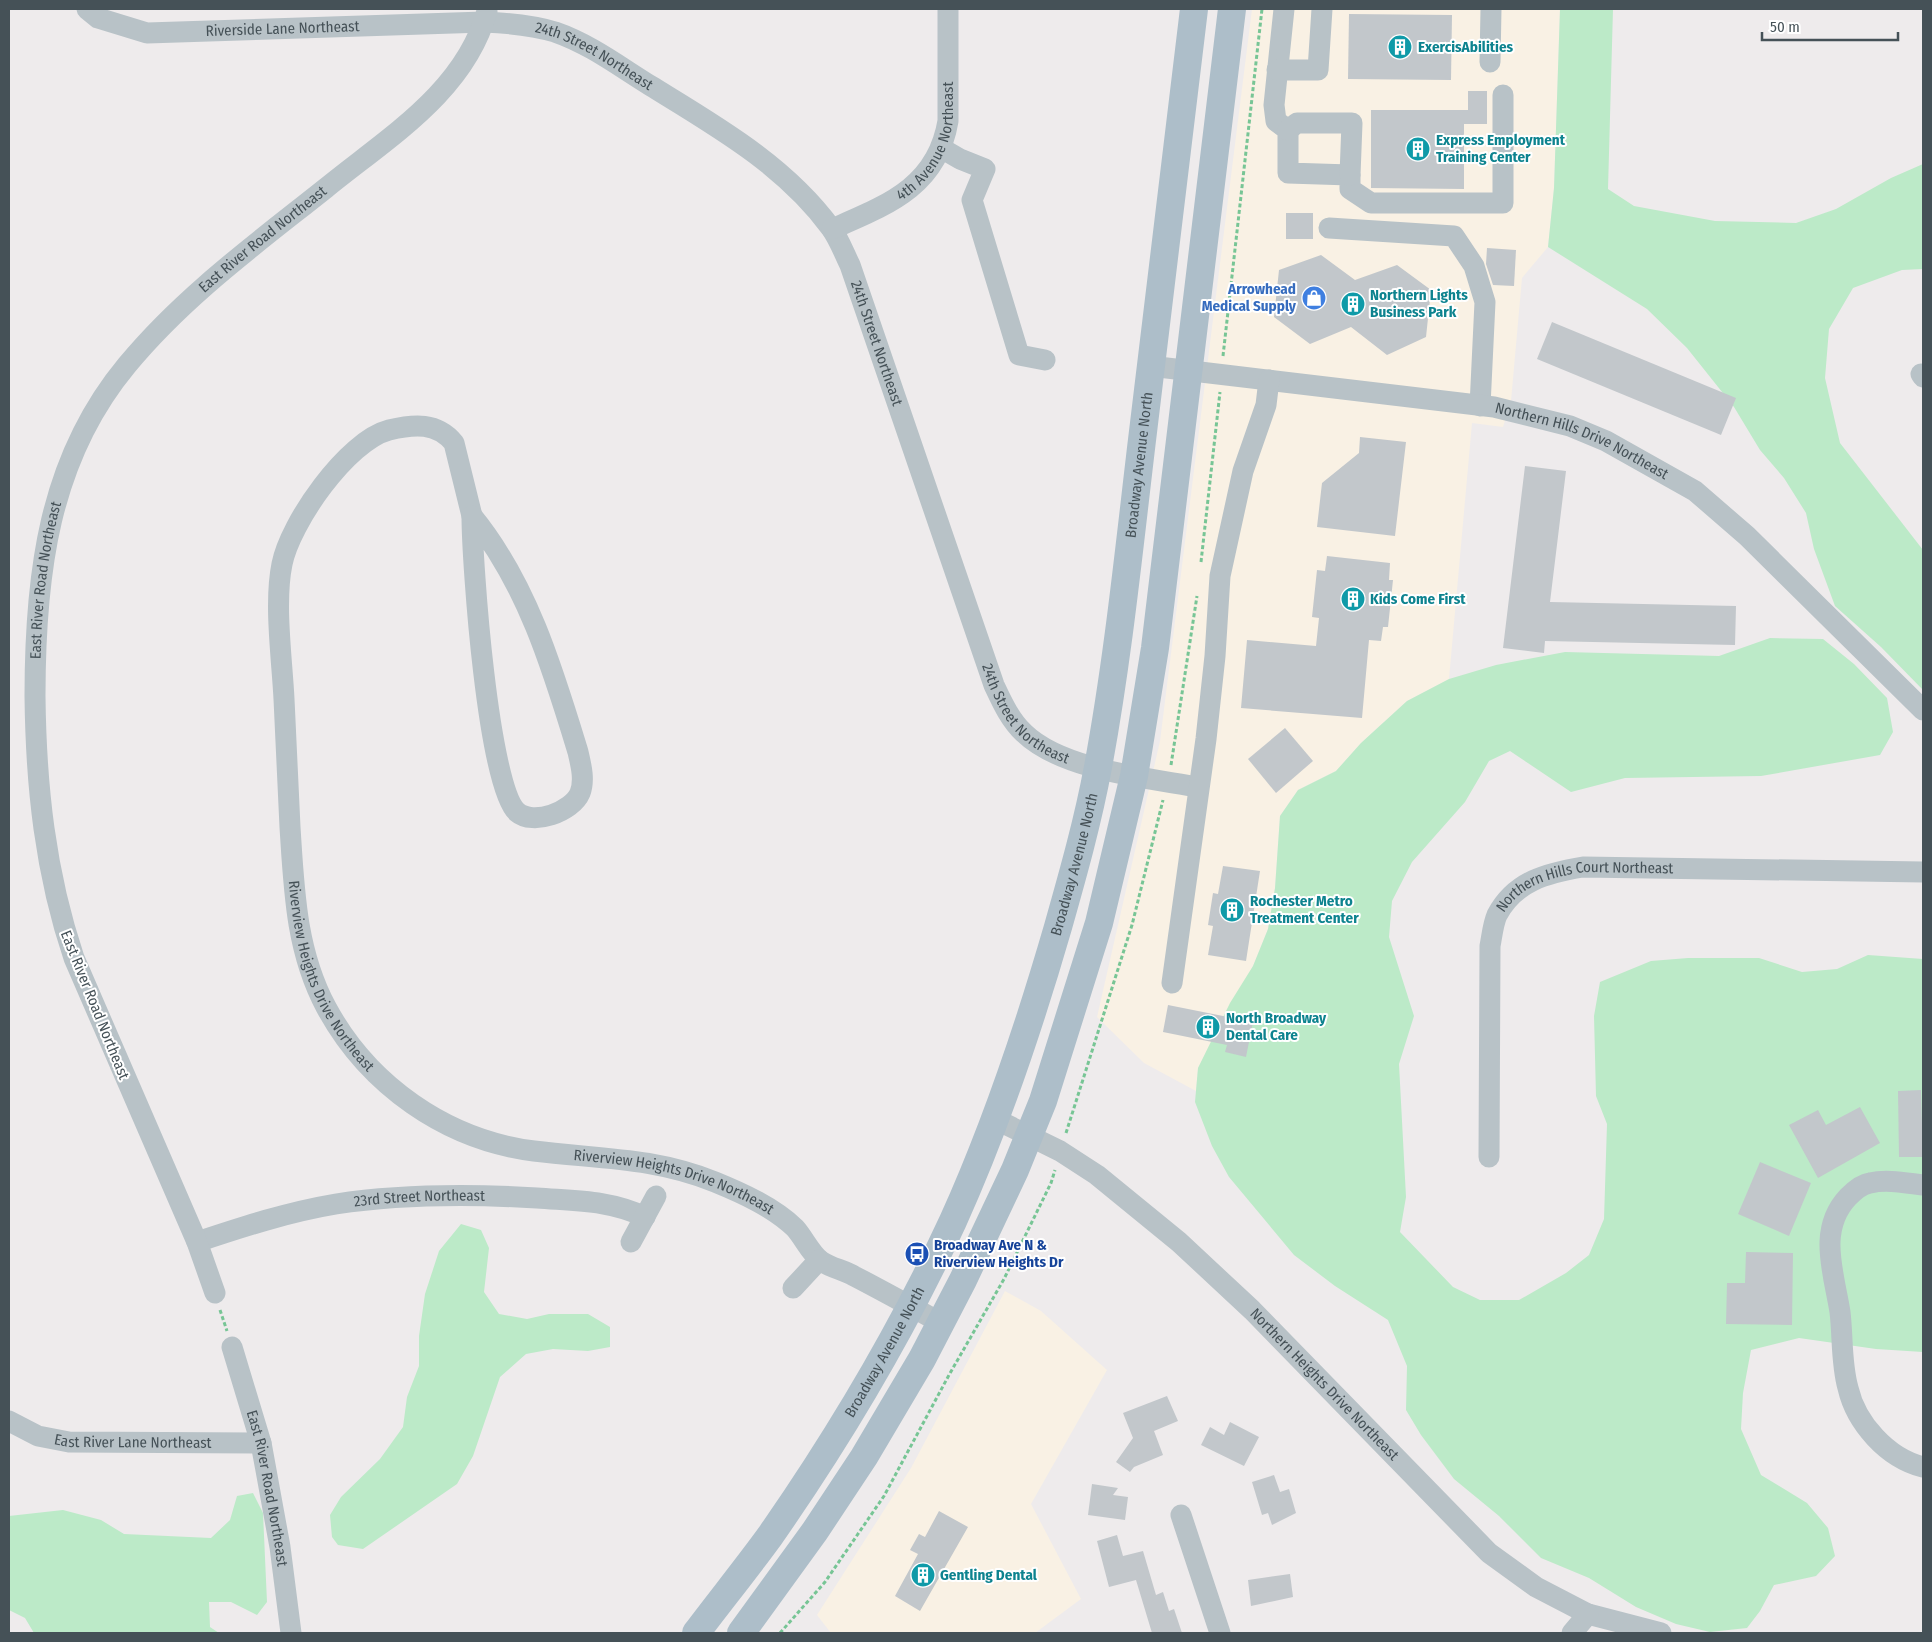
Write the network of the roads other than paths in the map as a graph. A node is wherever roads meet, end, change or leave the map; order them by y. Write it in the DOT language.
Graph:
graph roads {
  1 [pos="87,9"];
  2 [pos="948,9"];
  3 [pos="1194,9"];
  4 [pos="1232,9"];
  5 [pos="1284,9"];
  6 [pos="1322,9"];
  7 [pos="1491,9"];
  8 [pos="486,15"];
  9 [pos="1490,62"];
  10 [pos="1276,70"];
  11 [pos="1503,95"];
  12 [pos="1288,130"];
  13 [pos="941,148"];
  14 [pos="1350,175"];
  15 [pos="1329,228"];
  16 [pos="832,229"];
  17 [pos="1045,360"];
  18 [pos="1150,366"];
  19 [pos="1189,371"];
  20 [pos="1269,380"];
  21 [pos="1480,406"];
  22 [pos="472,516"];
  23 [pos="1923,710"];
  24 [pos="1098,767"];
  25 [pos="1134,776"];
  26 [pos="1198,787"];
  27 [pos="1923,872"];
  28 [pos="1172,983"];
  29 [pos="995,1119"];
  30 [pos="1030,1134"];
  31 [pos="1489,1157"];
  32 [pos="1923,1185"];
  33 [pos="656,1196"];
  34 [pos="645,1217"];
  35 [pos="197,1242"];
  36 [pos="631,1242"];
  37 [pos="819,1260"];
  38 [pos="793,1288"];
  39 [pos="215,1293"];
  40 [pos="909,1306"];
  41 [pos="941,1323"];
  42 [pos="232,1347"];
  43 [pos="9,1421"];
  44 [pos="262,1443"];
  45 [pos="1923,1467"];
  46 [pos="1181,1514"];
  47 [pos="1588,1614"];
  48 [pos="291,1633"];
  49 [pos="696,1633"];
  50 [pos="741,1633"];
  51 [pos="1220,1633"];
  52 [pos="1572,1633"];
  53 [pos="1661,1633"];
  1 -- 8 [label="street, Riverside Lane Northeast"];
  2 -- 13 [label="street, 4th Avenue Northeast"];
  3 -- 18 [label="main road, Broadway Avenue North"];
  4 -- 19 [label="main road"];
  5 -- 10 [label="street"];
  6 -- 10 [label="street"];
  7 -- 9 [label="street"];
  8 -- 16 [label="street, 24th Street Northeast"];
  8 -- 35 [label="street, East River Road Northeast"];
  10 -- 12 [label="street"];
  11 -- 14 [label="street"];
  12 -- 14 [label="street"];
  12 -- 14 [label="street"];
  13 -- 16 [label="street, 4th Avenue Northeast"];
  13 -- 17 [label="street"];
  15 -- 21 [label="street"];
  16 -- 24 [label="street, 24th Street Northeast"];
  18 -- 19 [label="street, Northern Hills Drive Northeast"];
  18 -- 24 [label="main road, Broadway Avenue North"];
  19 -- 20 [label="street, Northern Hills Drive Northeast"];
  19 -- 25 [label="main road"];
  20 -- 21 [label="street, Northern Hills Drive Northeast"];
  20 -- 26 [label="street"];
  21 -- 23 [label="street, Northern Hills Drive Northeast"];
  22 -- 22 [label="street, Riverview Heights Drive Northeast"];
  22 -- 37 [label="street, Riverview Heights Drive Northeast"];
  24 -- 25 [label="street, 24th Street Northeast"];
  24 -- 29 [label="main road, Broadway Avenue North"];
  25 -- 26 [label="street, 24th Street Northeast"];
  25 -- 30 [label="main road"];
  26 -- 28 [label="street"];
  27 -- 31 [label="street, Northern Hills Court Northeast"];
  29 -- 30 [label="street, Northern Heights Drive Northeast"];
  29 -- 40 [label="main road, Broadway Avenue North"];
  30 -- 41 [label="main road"];
  30 -- 47 [label="street, Northern Heights Drive Northeast"];
  32 -- 45 [label="street"];
  33 -- 34 [label="street"];
  34 -- 35 [label="street, 23rd Street Northeast"];
  34 -- 36 [label="street"];
  35 -- 39 [label="street, East River Road Northeast"];
  37 -- 38 [label="street"];
  37 -- 40 [label="street, Riverview Heights Drive Northeast"];
  40 -- 41 [label="street, Riverview Heights Drive Northeast"];
  40 -- 49 [label="main road, Broadway Avenue North"];
  41 -- 50 [label="main road"];
  42 -- 44 [label="street, East River Road Northeast"];
  43 -- 44 [label="street, East River Lane Northeast"];
  44 -- 48 [label="street, East River Road Northeast"];
  46 -- 51 [label="street"];
  47 -- 52 [label="street"];
  47 -- 53 [label="street, Northern Heights Drive Northeast"];
}
